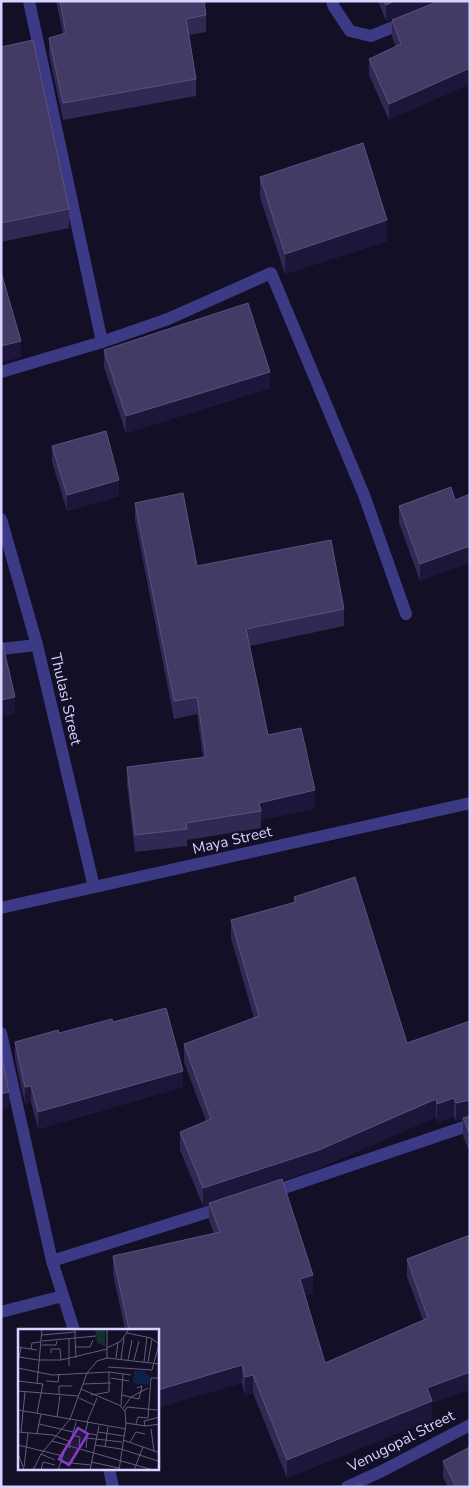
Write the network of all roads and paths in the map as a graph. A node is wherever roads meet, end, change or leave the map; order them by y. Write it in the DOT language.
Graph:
graph roads {
  1 [pos="30,1"];
  2 [pos="332,1"];
  3 [pos="424,15"];
  4 [pos="102,342"];
  5 [pos="1,372"];
  6 [pos="1,519"];
  7 [pos="406,614"];
  8 [pos="37,645"];
  9 [pos="1,649"];
  10 [pos="470,804"];
  11 [pos="94,887"];
  12 [pos="1,908"];
  13 [pos="1,1033"];
  14 [pos="470,1125"];
  15 [pos="262,1196"];
  16 [pos="233,1205"];
  17 [pos="52,1261"];
  18 [pos="64,1296"];
  19 [pos="1,1312"];
  20 [pos="74,1329"];
  21 [pos="470,1425"];
  22 [pos="109,1470"];
  23 [pos="113,1487"];
  24 [pos="346,1487"];
  1 -- 4 [label="street"];
  2 -- 3 [label="street"];
  4 -- 5 [label="street"];
  4 -- 7 [label="street"];
  6 -- 8 [label="street, Thulasi Street"];
  8 -- 9 [label="street"];
  8 -- 11 [label="street, Thulasi Street"];
  10 -- 11 [label="street, Maya Street"];
  11 -- 12 [label="street, Maya Street"];
  13 -- 17 [label="street"];
  14 -- 15 [label="street"];
  16 -- 17 [label="street"];
  17 -- 18 [label="street"];
  18 -- 19 [label="street"];
  18 -- 20 [label="street"];
  21 -- 24 [label="street, Venugopal Street"];
  22 -- 23 [label="street"];
}
